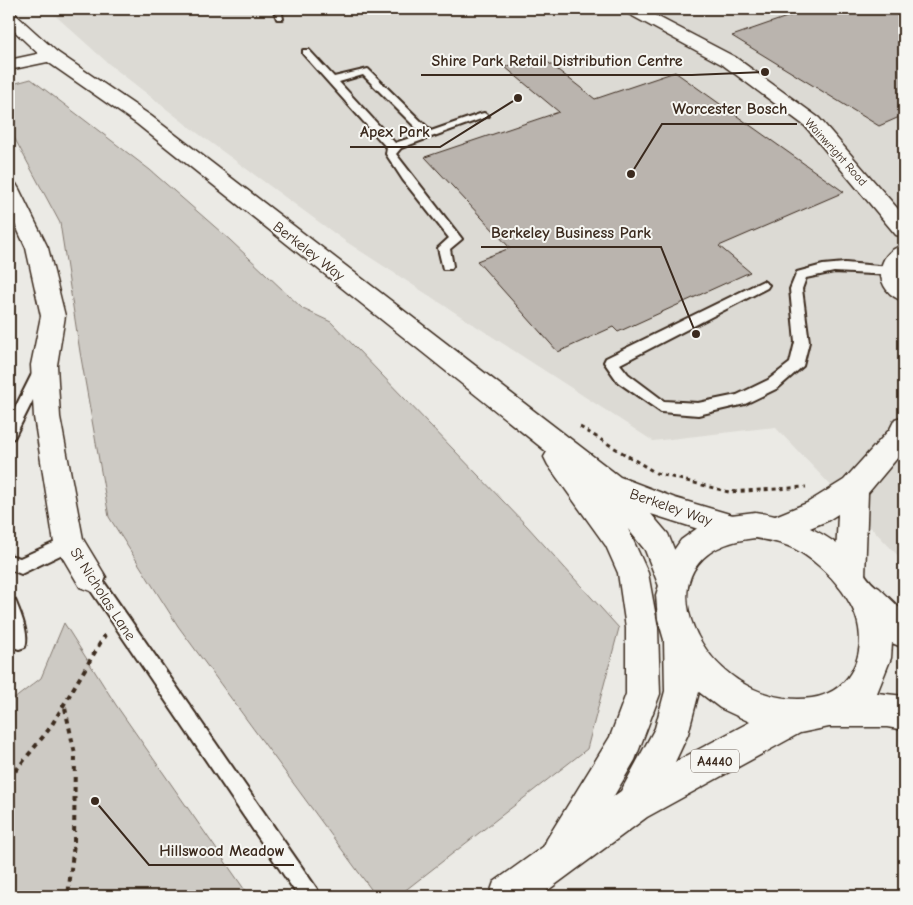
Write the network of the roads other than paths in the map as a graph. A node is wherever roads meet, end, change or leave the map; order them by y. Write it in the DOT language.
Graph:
graph roads {
  1 [pos="631,9"];
  2 [pos="9,17"];
  3 [pos="306,52"];
  4 [pos="51,56"];
  5 [pos="9,65"];
  6 [pos="332,81"];
  7 [pos="484,116"];
  8 [pos="429,135"];
  9 [pos="393,148"];
  10 [pos="9,189"];
  11 [pos="904,230"];
  12 [pos="904,252"];
  13 [pos="446,266"];
  14 [pos="890,272"];
  15 [pos="763,285"];
  16 [pos="904,294"];
  17 [pos="44,365"];
  18 [pos="904,427"];
  19 [pos="9,434"];
  20 [pos="542,434"];
  21 [pos="609,485"];
  22 [pos="854,490"];
  23 [pos="733,527"];
  24 [pos="778,528"];
  25 [pos="69,543"];
  26 [pos="9,562"];
  27 [pos="91,577"];
  28 [pos="673,584"];
  29 [pos="857,585"];
  30 [pos="9,606"];
  31 [pos="904,633"];
  32 [pos="19,641"];
  33 [pos="680,641"];
  34 [pos="831,711"];
  35 [pos="904,714"];
  36 [pos="795,717"];
  37 [pos="634,804"];
  38 [pos="553,864"];
  39 [pos="310,896"];
  40 [pos="508,896"];
  1 -- 11 [label="main road, Wainwright Road"];
  2 -- 4 [label="main road, Berkeley Way"];
  3 -- 6 [label="lane"];
  4 -- 5 [label="main road"];
  4 -- 20 [label="main road, Berkeley Way"];
  6 -- 8 [label="lane"];
  6 -- 9 [label="lane"];
  7 -- 8 [label="lane"];
  8 -- 9 [label="lane"];
  9 -- 13 [label="lane"];
  10 -- 17 [label="main road, St Nicholas Lane"];
  12 -- 14 [label="main road"];
  14 -- 15 [label="lane"];
  14 -- 16 [label="main road"];
  17 -- 19 [label="lane"];
  17 -- 25 [label="main road, St Nicholas Lane"];
  18 -- 22 [label="main road"];
  20 -- 21 [label="main road, Berkeley Way"];
  20 -- 38 [label="main road"];
  21 -- 23 [label="main road, Berkeley Way"];
  21 -- 28 [label="main road, Berkeley Way"];
  22 -- 24 [label="main road"];
  22 -- 29 [label="main road"];
  23 -- 24 [label="main road"];
  23 -- 28 [label="main road"];
  24 -- 29 [label="main road"];
  25 -- 26 [label="lane"];
  25 -- 27 [label="main road, St Nicholas Lane"];
  27 -- 39 [label="lane, St Nicholas Lane"];
  28 -- 33 [label="main road"];
  29 -- 31 [label="main road"];
  29 -- 34 [label="main road"];
  30 -- 32 [label="lane"];
  33 -- 36 [label="main road"];
  33 -- 37 [label="main road, A4440"];
  34 -- 35 [label="main road"];
  34 -- 36 [label="main road"];
  36 -- 37 [label="main road, A4440"];
  37 -- 38 [label="main road, A4440"];
  38 -- 40 [label="main road, A4440"];
}
